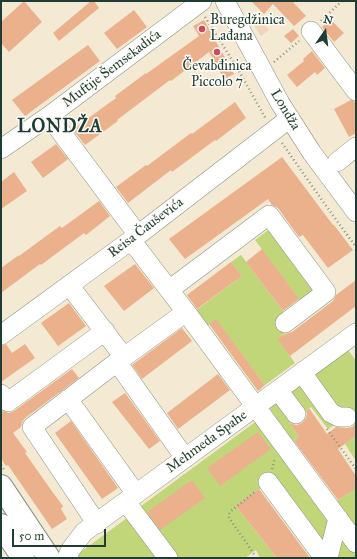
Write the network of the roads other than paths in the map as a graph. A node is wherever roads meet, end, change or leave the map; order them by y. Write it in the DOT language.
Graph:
graph roads {
  1 [pos="202,1"];
  2 [pos="224,1"];
  3 [pos="311,31"];
  4 [pos="356,91"];
  5 [pos="49,116"];
  6 [pos="290,118"];
  7 [pos="4,141"];
  8 [pos="356,147"];
  9 [pos="337,162"];
  10 [pos="356,212"];
  11 [pos="134,238"];
  12 [pos="69,285"];
  13 [pos="169,290"];
  14 [pos="186,312"];
  15 [pos="285,323"];
  16 [pos="104,331"];
  17 [pos="356,333"];
  18 [pos="1,335"];
  19 [pos="121,360"];
  20 [pos="303,371"];
  21 [pos="278,390"];
  22 [pos="1,394"];
  23 [pos="68,399"];
  24 [pos="256,406"];
  25 [pos="296,414"];
  26 [pos="347,417"];
  27 [pos="185,458"];
  28 [pos="268,482"];
  29 [pos="1,486"];
  30 [pos="131,498"];
  31 [pos="338,518"];
  32 [pos="97,524"];
  33 [pos="1,525"];
  34 [pos="356,543"];
  35 [pos="23,558"];
  36 [pos="49,558"];
  37 [pos="67,558"];
  38 [pos="168,558"];
  39 [pos="324,558"];
  40 [pos="328,558"];
  1 -- 5 [label="street, Muftije Šemsekadića"];
  2 -- 6 [label="street, Londža"];
  3 -- 4 [label="street"];
  5 -- 7 [label="street, Muftije Šemsekadića"];
  5 -- 11 [label="street"];
  6 -- 10 [label="street, Londža"];
  6 -- 11 [label="street, Reisa Čauševića"];
  8 -- 9 [label="street"];
  11 -- 12 [label="street, Reisa Čauševića"];
  11 -- 13 [label="street"];
  12 -- 16 [label="street"];
  12 -- 18 [label="street, Reisa Čauševića"];
  13 -- 14 [label="street"];
  13 -- 15 [label="street"];
  14 -- 19 [label="street"];
  14 -- 24 [label="street"];
  16 -- 19 [label="street"];
  16 -- 22 [label="street"];
  17 -- 20 [label="street, Mehmeda Spahe"];
  19 -- 23 [label="street"];
  19 -- 27 [label="street"];
  20 -- 21 [label="street, Mehmeda Spahe"];
  20 -- 26 [label="street"];
  21 -- 24 [label="street, Mehmeda Spahe"];
  21 -- 25 [label="street"];
  23 -- 30 [label="street"];
  23 -- 32 [label="street"];
  24 -- 27 [label="street, Mehmeda Spahe"];
  24 -- 31 [label="street"];
  27 -- 30 [label="street, Mehmeda Spahe"];
  28 -- 39 [label="street"];
  29 -- 36 [label="main road"];
  30 -- 32 [label="street, Mehmeda Spahe"];
  30 -- 38 [label="street"];
  31 -- 34 [label="street"];
  31 -- 40 [label="street"];
  32 -- 37 [label="street, Mehmeda Spahe"];
  33 -- 35 [label="main road"];
}
